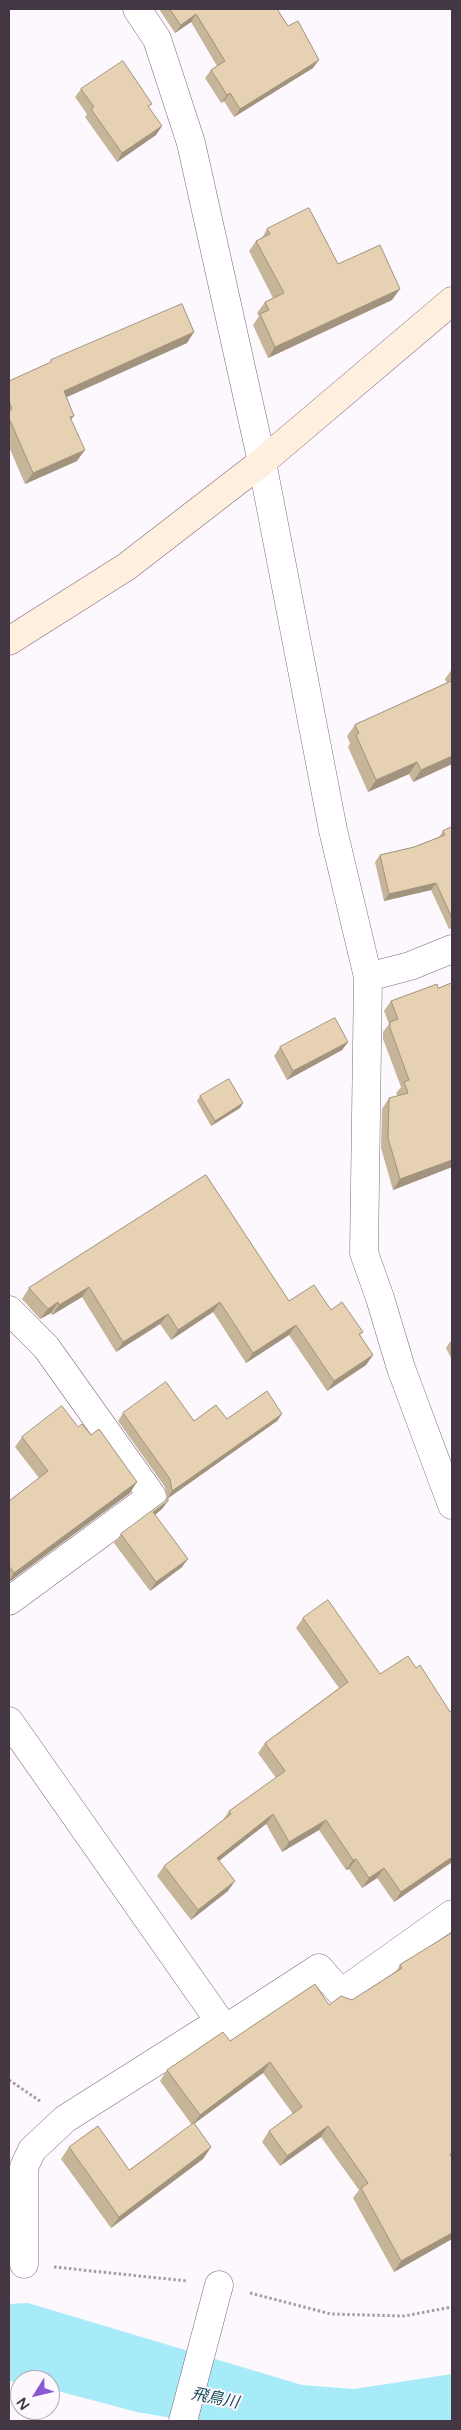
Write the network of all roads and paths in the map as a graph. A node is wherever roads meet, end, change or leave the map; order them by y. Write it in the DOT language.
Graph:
graph roads {
  1 [pos="137,9"];
  2 [pos="452,301"];
  3 [pos="262,462"];
  4 [pos="9,641"];
  5 [pos="452,948"];
  6 [pos="368,977"];
  7 [pos="9,1310"];
  8 [pos="452,1505"];
  9 [pos="9,1601"];
  10 [pos="9,1721"];
  11 [pos="452,1914"];
  12 [pos="220,2021"];
  13 [pos="24,2264"];
  14 [pos="216,2294"];
  15 [pos="183,2421"];
  1 -- 3 [label="street"];
  2 -- 3 [label="street"];
  3 -- 4 [label="street"];
  3 -- 6 [label="street"];
  5 -- 6 [label="street"];
  6 -- 8 [label="street"];
  7 -- 9 [label="street"];
  10 -- 12 [label="street"];
  11 -- 12 [label="street"];
  12 -- 13 [label="street"];
  14 -- 15 [label="street"];
}
